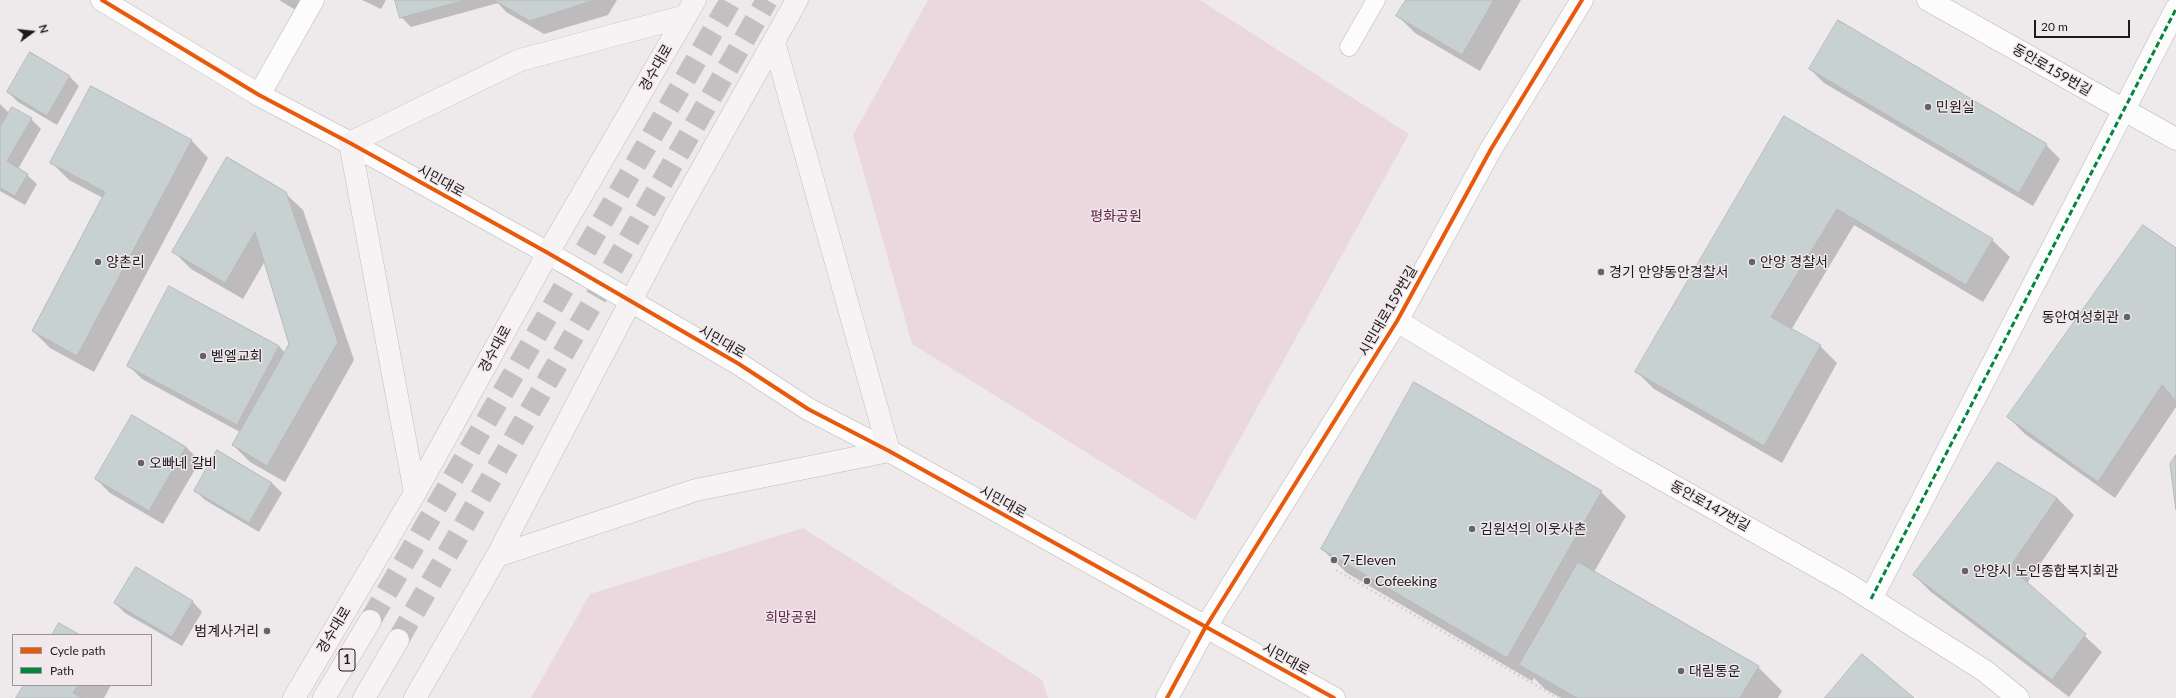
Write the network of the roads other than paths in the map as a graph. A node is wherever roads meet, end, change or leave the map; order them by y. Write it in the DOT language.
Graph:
graph roads {
  1 [pos="102,0"];
  2 [pos="313,0"];
  3 [pos="797,0"];
  4 [pos="1376,0"];
  5 [pos="1582,0"];
  6 [pos="1928,0"];
  7 [pos="691,8"];
  8 [pos="2176,9"];
  9 [pos="774,42"];
  10 [pos="1349,47"];
  11 [pos="259,95"];
  12 [pos="2123,110"];
  13 [pos="2176,139"];
  14 [pos="350,143"];
  15 [pos="548,253"];
  16 [pos="631,302"];
  17 [pos="1397,321"];
  18 [pos="889,451"];
  19 [pos="415,493"];
  20 [pos="496,556"];
  21 [pos="1871,599"];
  22 [pos="370,621"];
  23 [pos="1205,628"];
  24 [pos="398,640"];
  25 [pos="294,698"];
  26 [pos="324,698"];
  27 [pos="364,698"];
  28 [pos="415,698"];
  29 [pos="1166,698"];
  30 [pos="1334,698"];
  31 [pos="2018,698"];
  1 -- 11 [label="street, 시민대로"];
  2 -- 11 [label="street"];
  3 -- 9 [label="main road"];
  4 -- 10 [label="lane"];
  5 -- 17 [label="street, 시민대로159번길"];
  6 -- 12 [label="street, 동안로159번길"];
  7 -- 14 [label="main road"];
  7 -- 15 [label="main road, 경수대로"];
  8 -- 12 [label="street"];
  9 -- 16 [label="main road"];
  9 -- 18 [label="main road"];
  11 -- 14 [label="street, 시민대로"];
  12 -- 13 [label="street, 동안로159번길"];
  12 -- 21 [label="street"];
  14 -- 15 [label="street, 시민대로"];
  14 -- 19 [label="main road"];
  15 -- 16 [label="street, 시민대로"];
  15 -- 19 [label="main road, 경수대로"];
  16 -- 18 [label="street, 시민대로"];
  16 -- 20 [label="main road"];
  17 -- 21 [label="street, 동안로147번길"];
  17 -- 23 [label="street, 시민대로159번길"];
  18 -- 20 [label="main road"];
  18 -- 23 [label="street, 시민대로"];
  19 -- 25 [label="main road, 경수대로"];
  20 -- 28 [label="main road"];
  21 -- 31 [label="street, 동안로147번길"];
  22 -- 26 [label="main road, 경수대로 / 1"];
  23 -- 29 [label="street, 시민대로159번길"];
  23 -- 30 [label="street, 시민대로"];
  24 -- 27 [label="main road, 1"];
}
